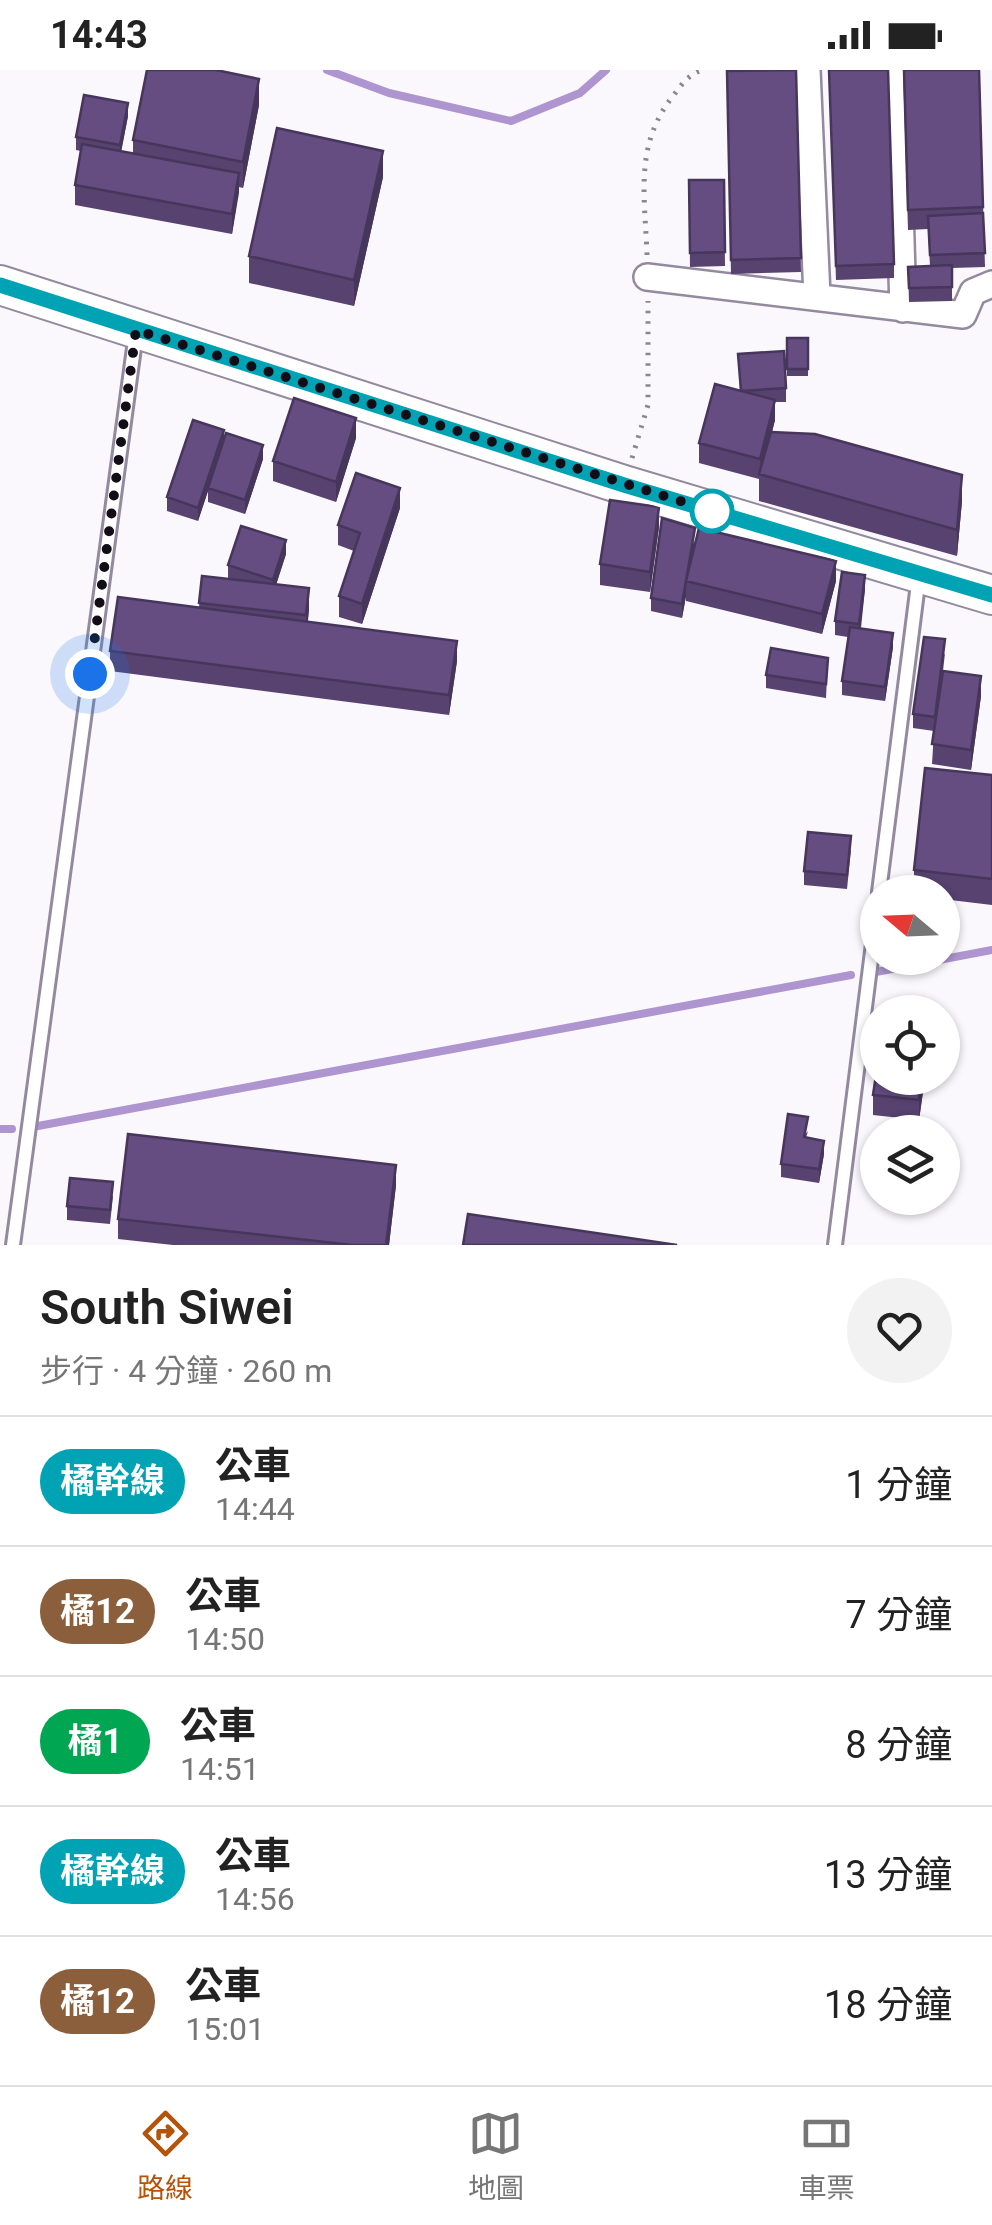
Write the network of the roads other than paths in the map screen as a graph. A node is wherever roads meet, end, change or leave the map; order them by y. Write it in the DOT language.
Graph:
graph roads {
  1 [pos="808,70"];
  2 [pos="896,70"];
  3 [pos="648,278"];
  4 [pos="992,284"];
  5 [pos="0,286"];
  6 [pos="817,296"];
  7 [pos="904,309"];
  8 [pos="136,330"];
  9 [pos="919,574"];
  10 [pos="992,595"];
  11 [pos="881,875"];
  12 [pos="869,975"];
  13 [pos="13,1245"];
  14 [pos="834,1245"];
  1 -- 6 [label="street"];
  2 -- 7 [label="street"];
  3 -- 6 [label="street"];
  4 -- 7 [label="street"];
  5 -- 8 [label="main road"];
  6 -- 7 [label="street"];
  8 -- 9 [label="main road"];
  8 -- 13 [label="lane"];
  9 -- 10 [label="main road"];
  9 -- 11 [label="lane"];
  12 -- 14 [label="lane"];
}
